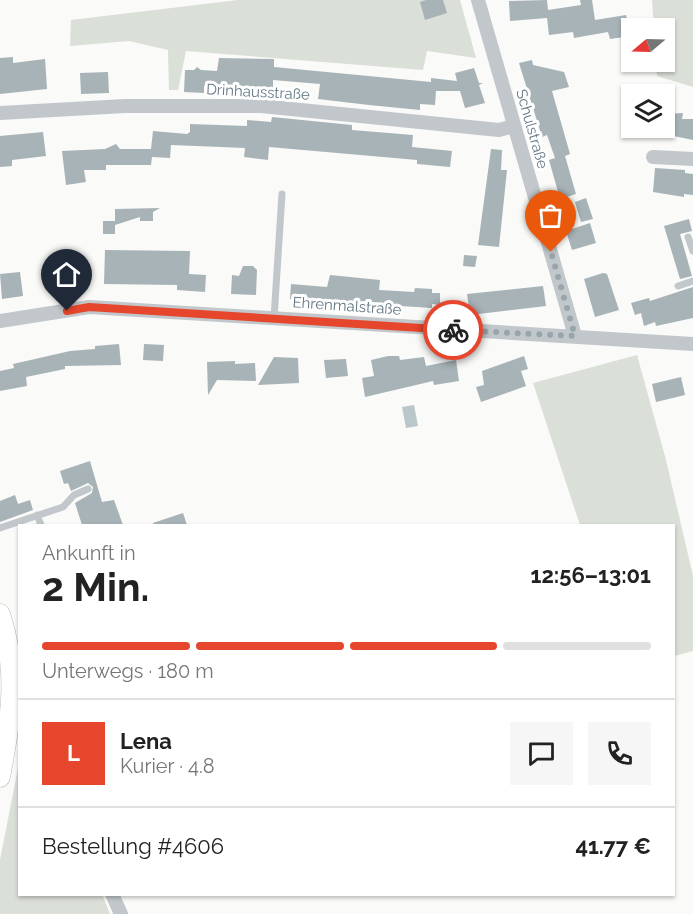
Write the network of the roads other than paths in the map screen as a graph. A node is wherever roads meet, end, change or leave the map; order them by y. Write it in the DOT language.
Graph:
graph roads {
  1 [pos="478,0"];
  2 [pos="0,113"];
  3 [pos="514,126"];
  4 [pos="653,157"];
  5 [pos="693,159"];
  6 [pos="282,194"];
  7 [pos="688,237"];
  8 [pos="693,251"];
  9 [pos="693,281"];
  10 [pos="678,286"];
  11 [pos="274,318"];
  12 [pos="0,321"];
  13 [pos="575,336"];
  14 [pos="693,344"];
  15 [pos="88,489"];
  16 [pos="38,515"];
  17 [pos="41,524"];
  18 [pos="0,528"];
  19 [pos="0,614"];
  20 [pos="16,682"];
  21 [pos="0,777"];
  22 [pos="113,896"];
  23 [pos="120,914"];
  1 -- 3 [label="street, Schulstraße"];
  2 -- 3 [label="street, Drinhausstraße"];
  3 -- 13 [label="street, Schulstraße"];
  4 -- 5 [label="street"];
  6 -- 11 [label="lane"];
  7 -- 8 [label="lane"];
  9 -- 10 [label="lane"];
  11 -- 12 [label="street, Ehrenmalstraße"];
  11 -- 13 [label="street, Ehrenmalstraße"];
  13 -- 14 [label="street, Ehrenmalstraße"];
  15 -- 16 [label="lane"];
  16 -- 17 [label="lane"];
  16 -- 18 [label="lane"];
  19 -- 20 [label="main road"];
  20 -- 21 [label="main road"];
  22 -- 23 [label="street"];
}
